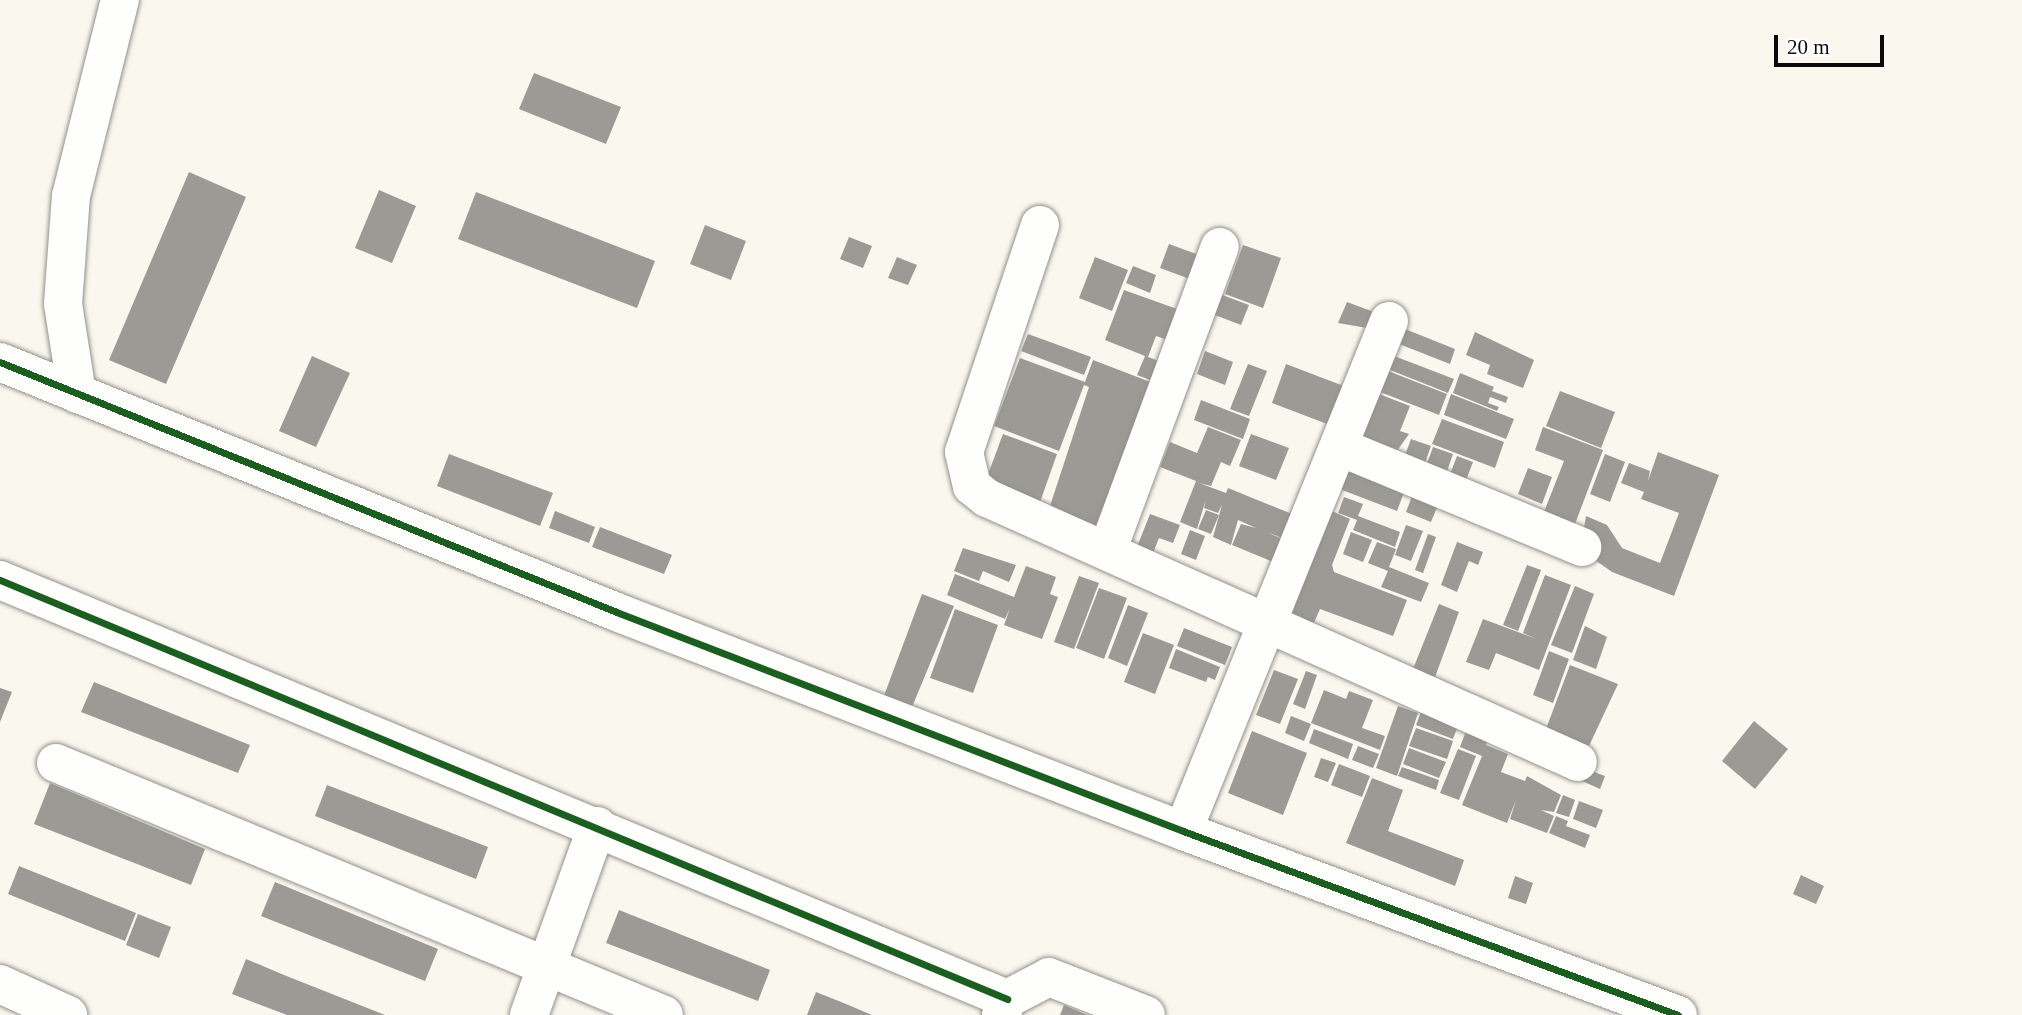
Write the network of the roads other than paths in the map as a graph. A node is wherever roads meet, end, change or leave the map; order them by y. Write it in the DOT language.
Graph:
graph roads {
  1 [pos="120,0"];
  2 [pos="1040,226"];
  3 [pos="1220,247"];
  4 [pos="1389,321"];
  5 [pos="0,362"];
  6 [pos="77,394"];
  7 [pos="1342,448"];
  8 [pos="1582,547"];
  9 [pos="1108,549"];
  10 [pos="0,580"];
  11 [pos="1268,622"];
  12 [pos="1577,761"];
  13 [pos="56,763"];
  14 [pos="597,826"];
  15 [pos="1184,831"];
  16 [pos="548,966"];
  17 [pos="0,984"];
  18 [pos="1004,1007"];
  19 [pos="68,1015"];
  20 [pos="528,1015"];
  21 [pos="664,1015"];
  22 [pos="1146,1015"];
  23 [pos="1678,1015"];
  1 -- 6 [label="street"];
  2 -- 9 [label="street"];
  3 -- 9 [label="street"];
  4 -- 7 [label="street"];
  5 -- 6 [label="street"];
  6 -- 15 [label="street"];
  7 -- 8 [label="street"];
  7 -- 11 [label="street"];
  9 -- 11 [label="street"];
  10 -- 14 [label="street"];
  11 -- 12 [label="street"];
  11 -- 15 [label="street"];
  13 -- 16 [label="street"];
  14 -- 16 [label="street"];
  14 -- 18 [label="street"];
  15 -- 23 [label="street"];
  16 -- 20 [label="street"];
  16 -- 21 [label="street"];
  17 -- 19 [label="street"];
  18 -- 22 [label="street"];
}
